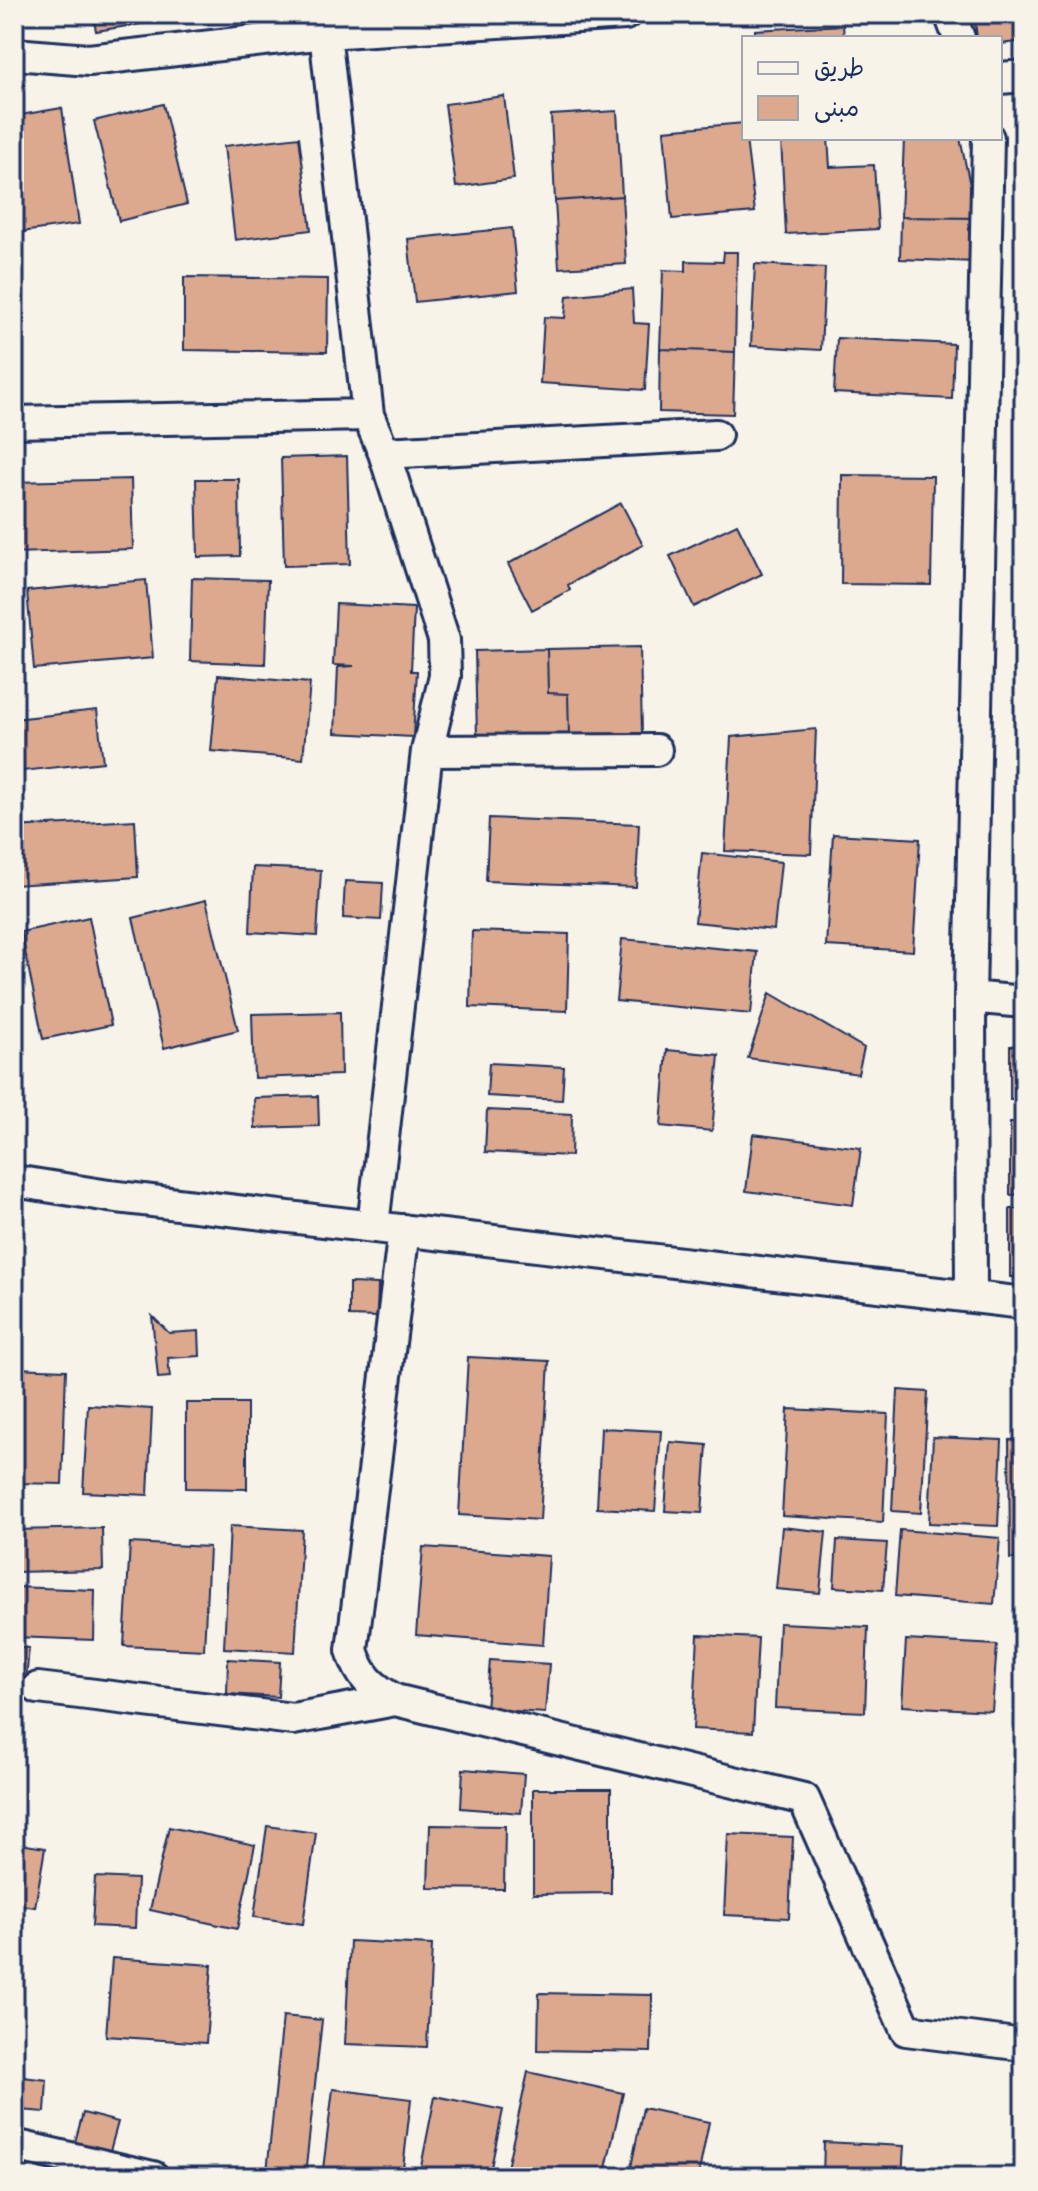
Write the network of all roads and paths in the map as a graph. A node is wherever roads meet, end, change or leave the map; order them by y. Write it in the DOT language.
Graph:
graph roads {
  1 [pos="950,14"];
  2 [pos="614,15"];
  3 [pos="325,33"];
  4 [pos="958,36"];
  5 [pos="14,54"];
  6 [pos="1024,76"];
  7 [pos="1002,78"];
  8 [pos="988,140"];
  9 [pos="368,415"];
  10 [pos="14,422"];
  11 [pos="716,435"];
  12 [pos="384,453"];
  13 [pos="656,750"];
  14 [pos="427,751"];
  15 [pos="970,997"];
  16 [pos="1024,1002"];
  17 [pos="14,1181"];
  18 [pos="373,1226"];
  19 [pos="404,1230"];
  20 [pos="971,1297"];
  21 [pos="1024,1303"];
  22 [pos="38,1688"];
  23 [pos="395,1700"];
  24 [pos="1024,2045"];
  25 [pos="14,2145"];
  26 [pos="153,2177"];
  1 -- 4 [label="street"];
  2 -- 3 [label="street"];
  3 -- 5 [label="street"];
  3 -- 9 [label="street"];
  6 -- 7 [label="street"];
  8 -- 15 [label="street"];
  9 -- 10 [label="street"];
  9 -- 12 [label="street"];
  11 -- 12 [label="street"];
  12 -- 14 [label="street"];
  13 -- 14 [label="street"];
  14 -- 18 [label="street"];
  15 -- 16 [label="street"];
  15 -- 20 [label="street"];
  17 -- 18 [label="street"];
  18 -- 19 [label="street"];
  19 -- 20 [label="street"];
  19 -- 23 [label="street"];
  20 -- 21 [label="street"];
  22 -- 23 [label="street"];
  23 -- 24 [label="street"];
  25 -- 26 [label="street"];
}
